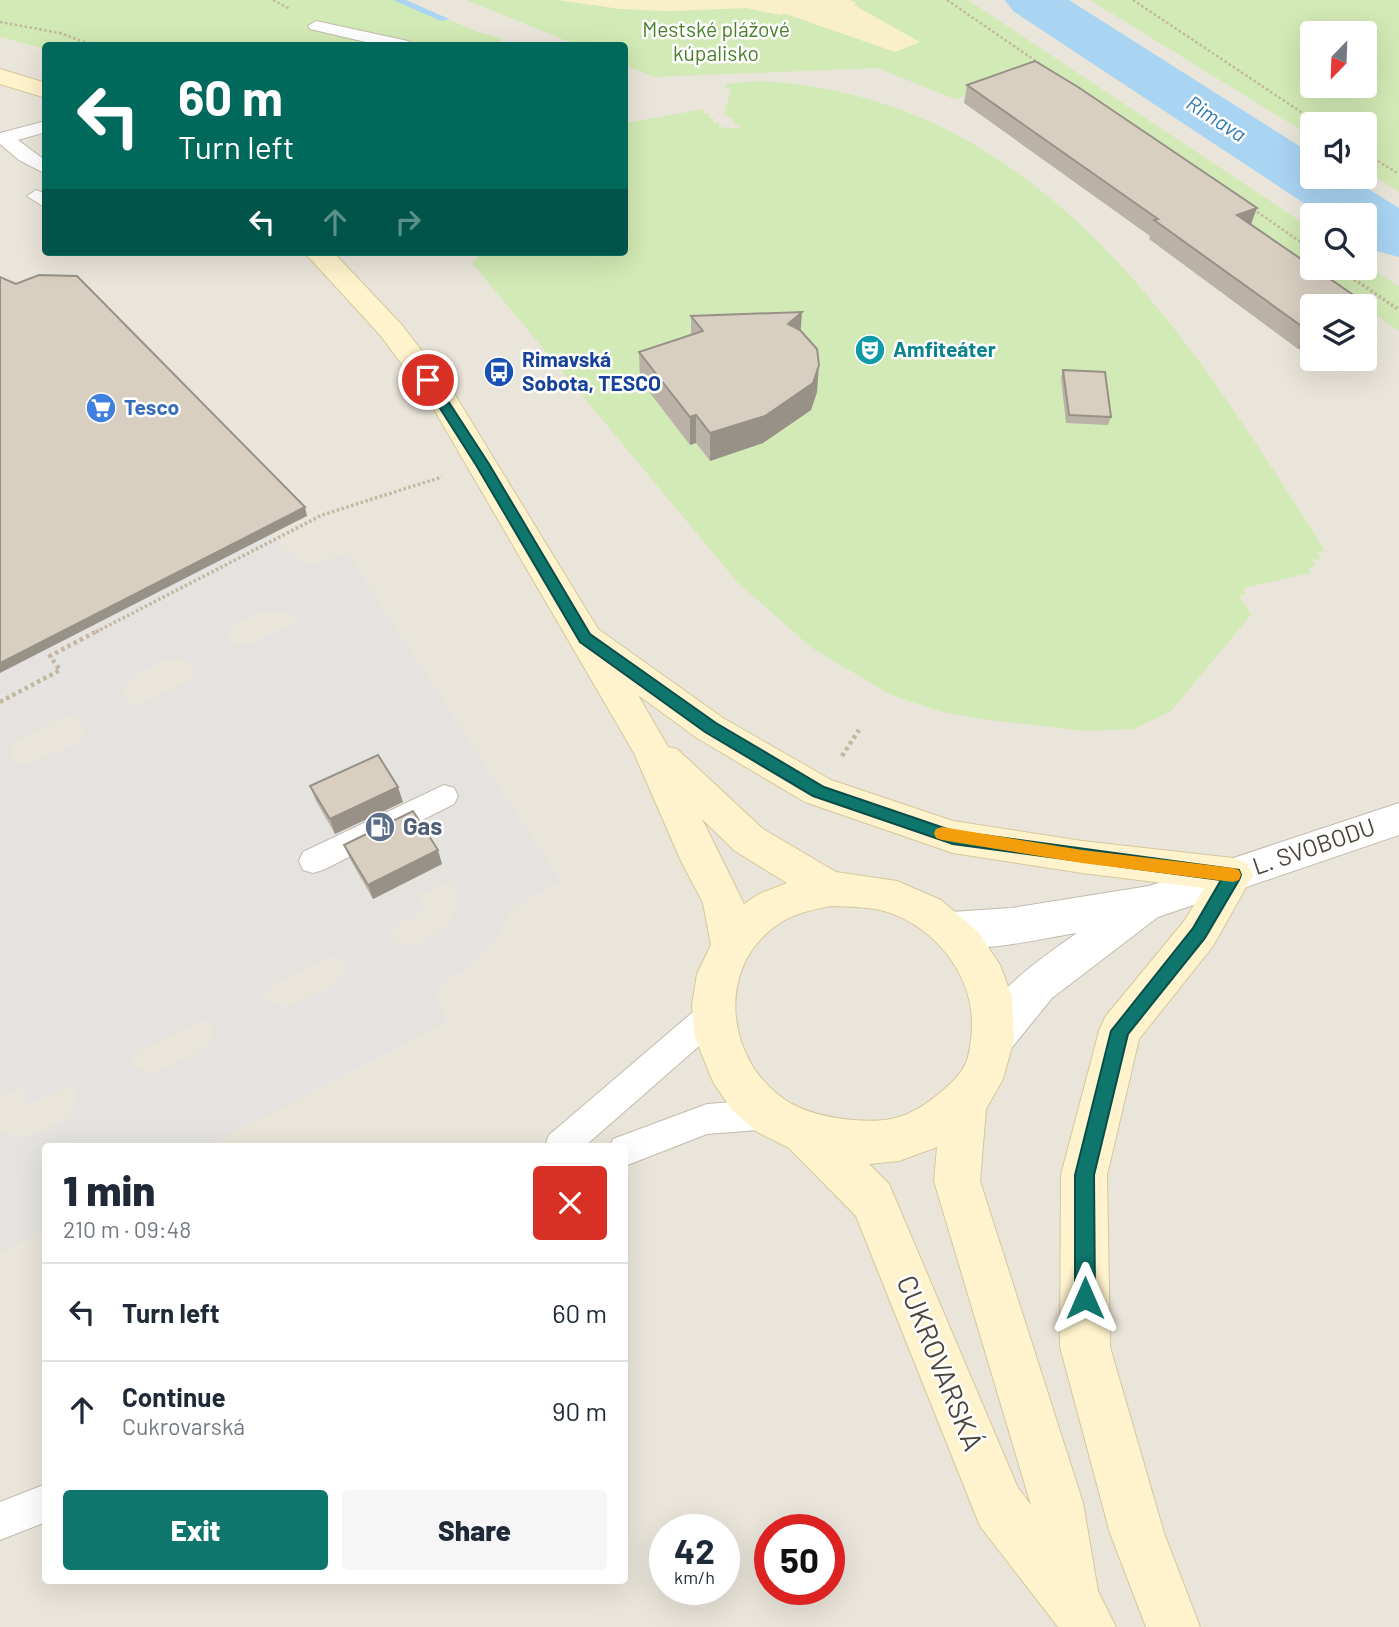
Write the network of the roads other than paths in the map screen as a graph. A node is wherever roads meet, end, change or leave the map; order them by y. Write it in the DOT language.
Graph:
graph roads {
  1 [pos="316,26"];
  2 [pos="390,42"];
  3 [pos="0,76"];
  4 [pos="42,91"];
  5 [pos="42,127"];
  6 [pos="3,138"];
  7 [pos="42,167"];
  8 [pos="322,256"];
  9 [pos="585,638"];
  10 [pos="651,748"];
  11 [pos="444,796"];
  12 [pos="1399,819"];
  13 [pos="313,861"];
  14 [pos="1233,875"];
  15 [pos="830,889"];
  16 [pos="1149,903"];
  17 [pos="951,930"];
  18 [pos="731,944"];
  19 [pos="711,1016"];
  20 [pos="994,1037"];
  21 [pos="964,1103"];
  22 [pos="787,1124"];
  23 [pos="564,1143"];
  24 [pos="628,1149"];
  25 [pos="42,1505"];
  26 [pos="0,1521"];
  27 [pos="1081,1612"];
  28 [pos="1172,1627"];
  1 -- 2 [label="lane"];
  3 -- 4 [label="main road"];
  5 -- 6 [label="lane"];
  6 -- 7 [label="lane"];
  8 -- 9 [label="main road, CUKROVARSKÁ"];
  9 -- 10 [label="main road, CUKROVARSKÁ"];
  9 -- 14 [label="main road"];
  10 -- 15 [label="main road, CUKROVARSKÁ"];
  10 -- 18 [label="main road, CUKROVARSKÁ"];
  11 -- 13 [label="lane"];
  12 -- 14 [label="street, L. SVOBODU"];
  14 -- 16 [label="street, L. SVOBODU"];
  14 -- 28 [label="main road"];
  15 -- 17 [label="main road, CUKROVARSKÁ"];
  15 -- 18 [label="main road, CUKROVARSKÁ"];
  16 -- 17 [label="street"];
  16 -- 20 [label="street"];
  17 -- 20 [label="main road, CUKROVARSKÁ"];
  18 -- 19 [label="main road, CUKROVARSKÁ"];
  19 -- 22 [label="main road, CUKROVARSKÁ"];
  19 -- 23 [label="lane"];
  20 -- 21 [label="main road, CUKROVARSKÁ"];
  21 -- 22 [label="main road, CUKROVARSKÁ"];
  21 -- 27 [label="main road, CUKROVARSKÁ"];
  22 -- 24 [label="lane"];
  22 -- 27 [label="main road, CUKROVARSKÁ"];
  25 -- 26 [label="lane"];
}
